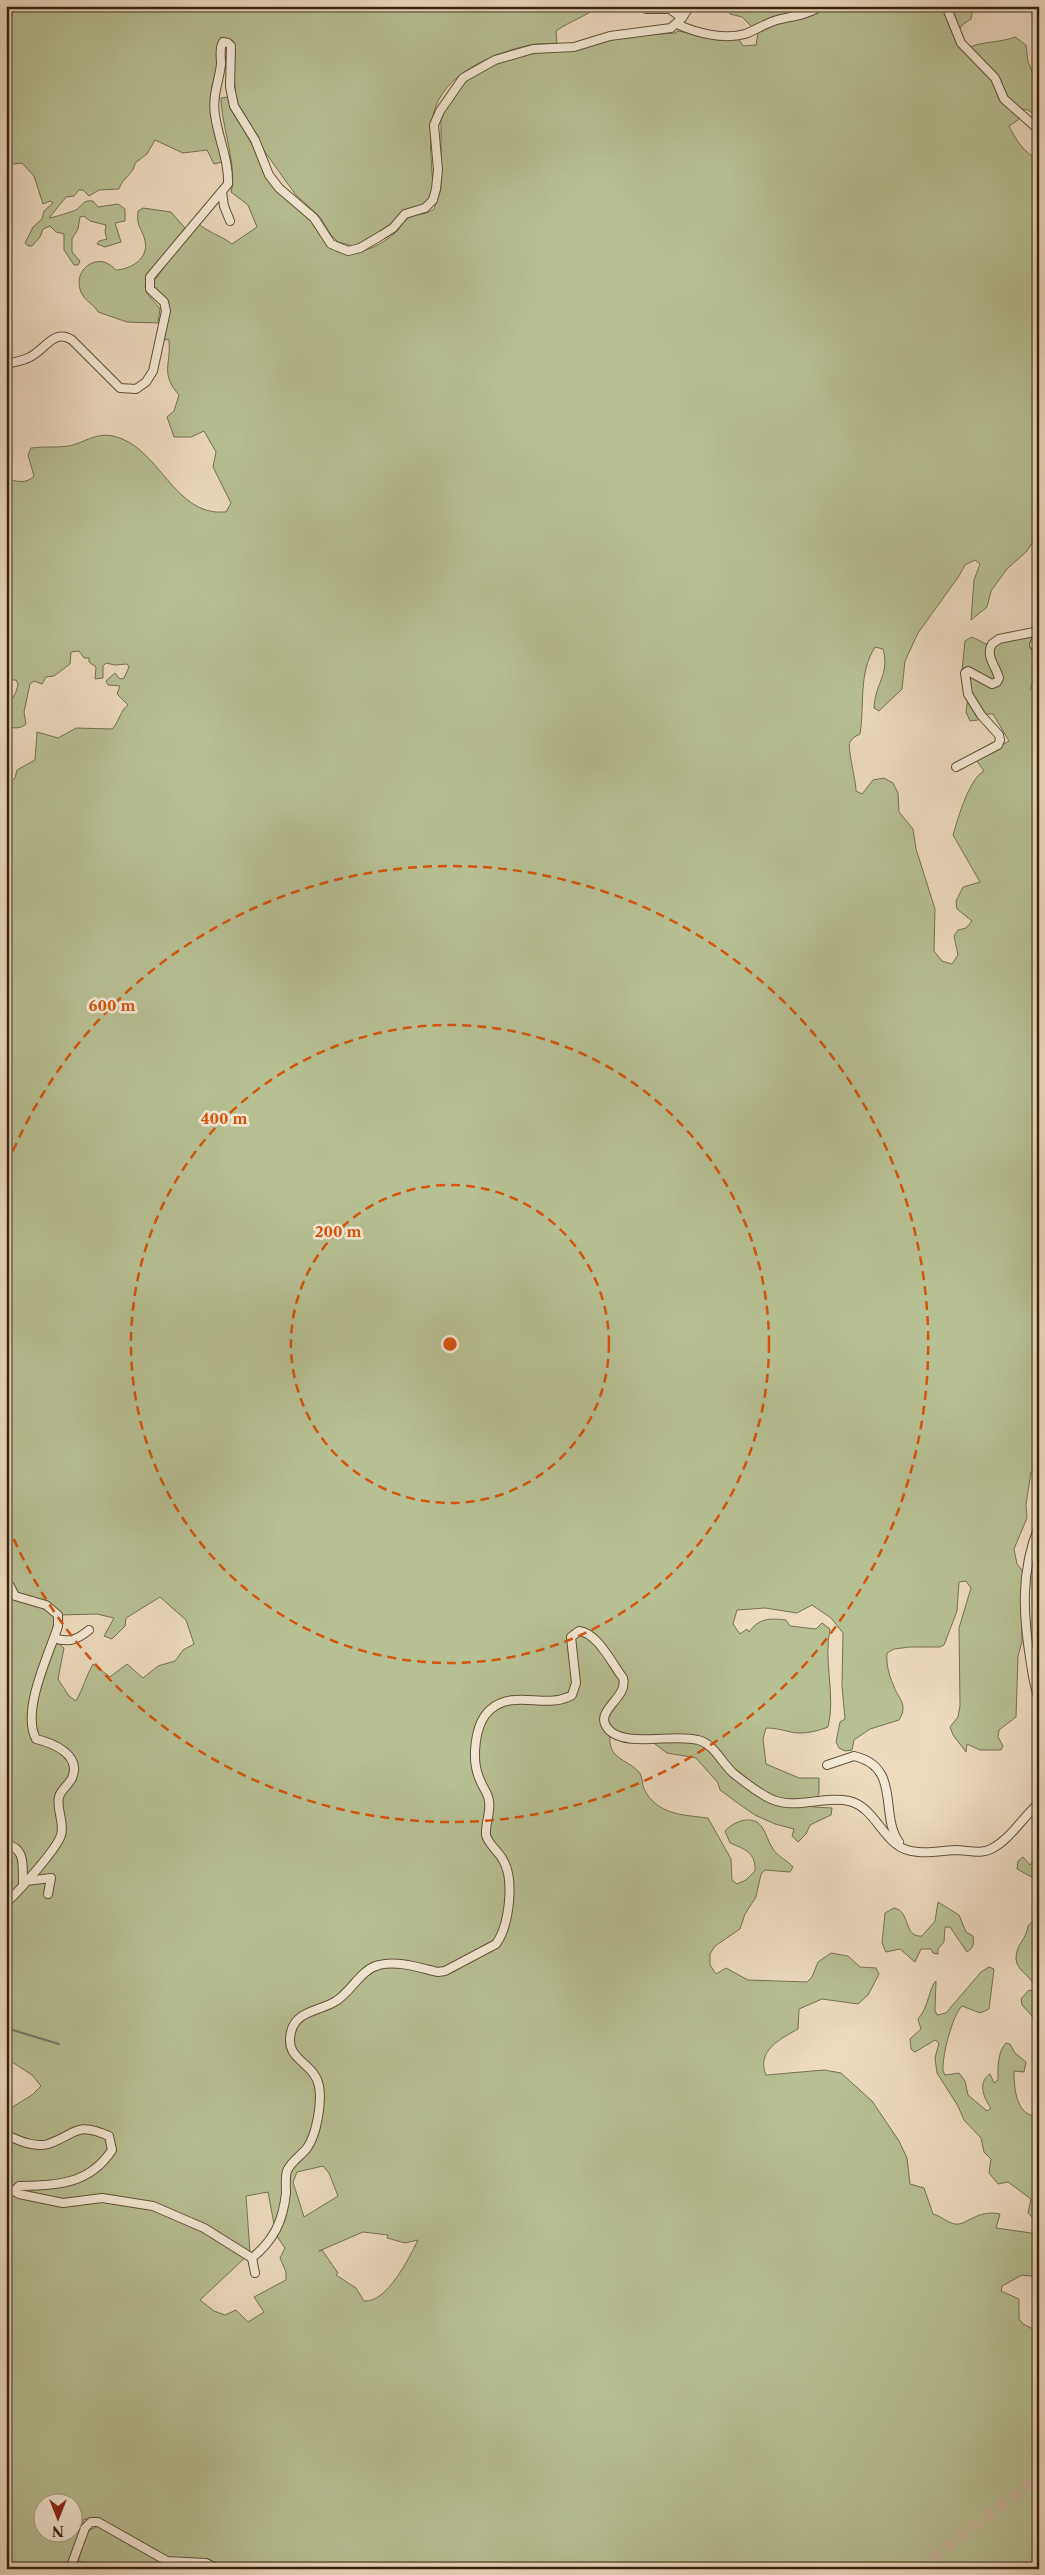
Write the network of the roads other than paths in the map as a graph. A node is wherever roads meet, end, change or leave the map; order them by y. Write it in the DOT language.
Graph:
graph roads {
  1 [pos="690,6"];
  2 [pos="821,6"];
  3 [pos="946,6"];
  4 [pos="646,9"];
  5 [pos="680,21"];
  6 [pos="1039,130"];
  7 [pos="222,192"];
  8 [pos="230,221"];
  9 [pos="6,364"];
  10 [pos="1039,632"];
  11 [pos="1039,652"];
  12 [pos="956,767"];
  13 [pos="1039,1526"];
  14 [pos="10,1586"];
  15 [pos="89,1630"];
  16 [pos="54,1638"];
  17 [pos="1039,1698"];
  18 [pos="827,1766"];
  19 [pos="1039,1803"];
  20 [pos="6,1844"];
  21 [pos="903,1848"];
  22 [pos="24,1883"];
  23 [pos="48,1894"];
  24 [pos="6,1903"];
  25 [pos="6,2135"];
  26 [pos="252,2258"];
  27 [pos="255,2273"];
  28 [pos="72,2568"];
  29 [pos="218,2569"];
  1 -- 5 [label="street"];
  2 -- 5 [label="street"];
  3 -- 6 [label="street"];
  4 -- 5 [label="street"];
  5 -- 7 [label="street"];
  7 -- 8 [label="street"];
  7 -- 9 [label="street"];
  10 -- 11 [label="street"];
  10 -- 12 [label="street"];
  13 -- 17 [label="street"];
  14 -- 16 [label="street"];
  15 -- 16 [label="street"];
  16 -- 22 [label="street"];
  18 -- 21 [label="street"];
  19 -- 21 [label="street"];
  20 -- 22 [label="street"];
  21 -- 26 [label="street"];
  22 -- 23 [label="street"];
  22 -- 24 [label="street"];
  25 -- 26 [label="street"];
  26 -- 27 [label="street"];
  28 -- 29 [label="street"];
}
